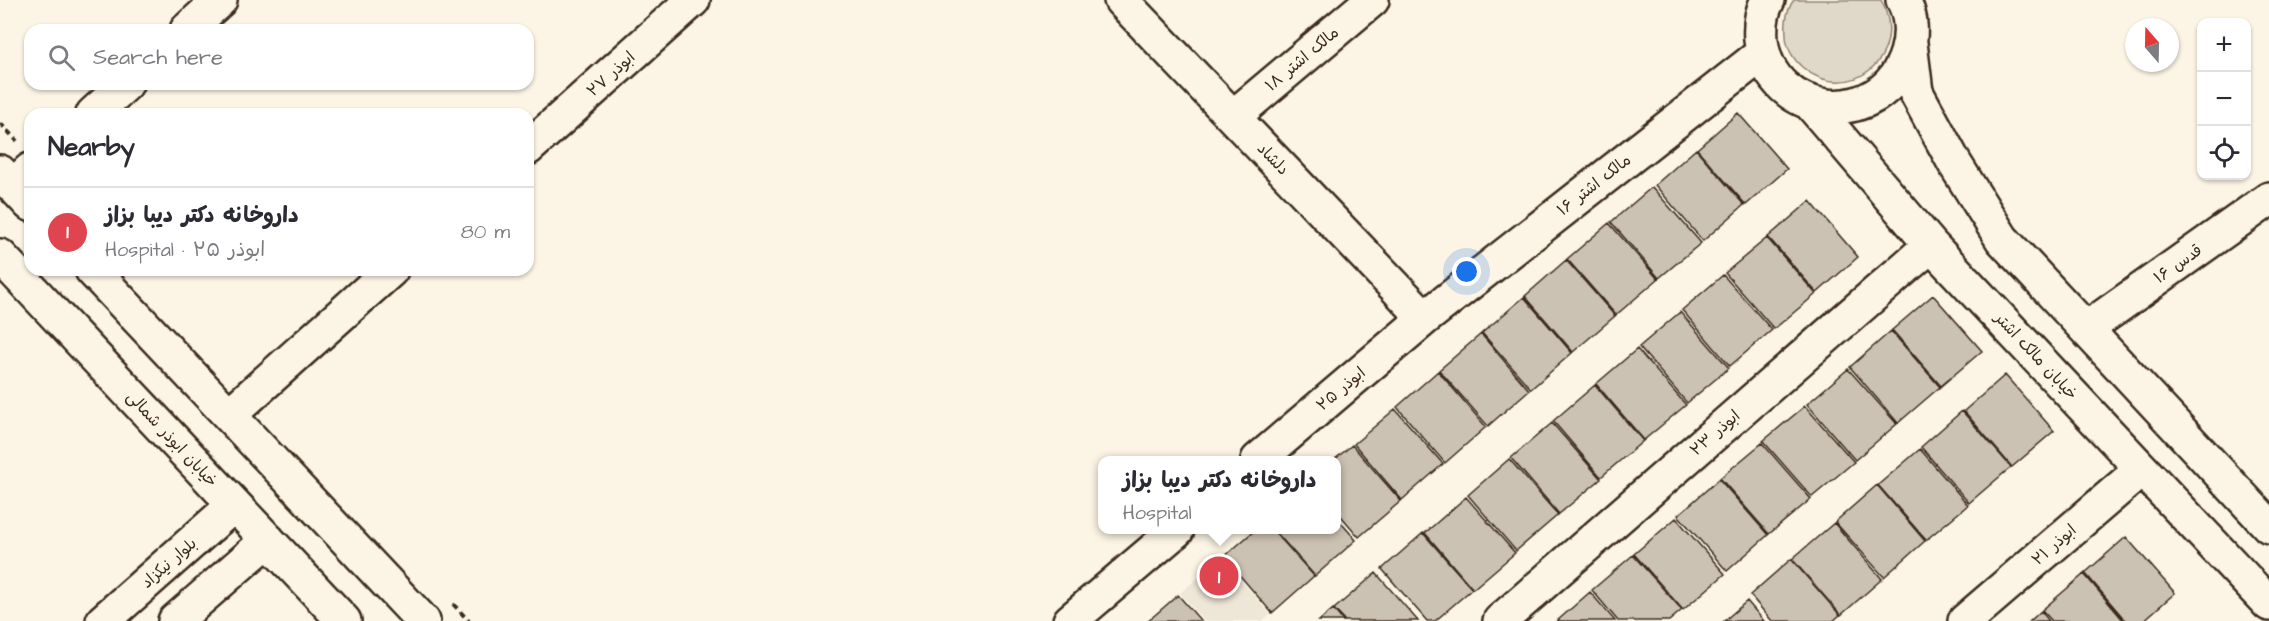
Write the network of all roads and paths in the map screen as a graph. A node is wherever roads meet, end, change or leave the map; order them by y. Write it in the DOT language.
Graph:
graph roads {
  1 [pos="220,0"];
  2 [pos="693,0"];
  3 [pos="1120,0"];
  4 [pos="1372,0"];
  5 [pos="1768,0"];
  6 [pos="1904,0"];
  7 [pos="194,24"];
  8 [pos="1910,43"];
  9 [pos="1763,53"];
  10 [pos="119,90"];
  11 [pos="1810,103"];
  12 [pos="100,108"];
  13 [pos="1233,117"];
  14 [pos="534,142"];
  15 [pos="2269,199"];
  16 [pos="1931,245"];
  17 [pos="0,256"];
  18 [pos="98,276"];
  19 [pos="384,276"];
  20 [pos="1425,318"];
  21 [pos="2086,329"];
  22 [pos="229,415"];
  23 [pos="1263,456"];
  24 [pos="2142,469"];
  25 [pos="234,505"];
  26 [pos="2269,526"];
  27 [pos="1172,534"];
  28 [pos="268,540"];
  29 [pos="159,571"];
  30 [pos="2269,604"];
  31 [pos="182,615"];
  32 [pos="103,621"];
  33 [pos="344,621"];
  34 [pos="423,621"];
  35 [pos="1070,621"];
  36 [pos="1500,621"];
  37 [pos="1965,621"];
  1 -- 7 [label="street"];
  2 -- 14 [label="street, ابوذر ۲۷"];
  3 -- 13 [label="street, دلشاد"];
  4 -- 13 [label="street, مالک اشتر ۱۸"];
  5 -- 9 [label="street"];
  6 -- 8 [label="street"];
  8 -- 11 [label="street"];
  8 -- 21 [label="street"];
  9 -- 11 [label="street"];
  9 -- 20 [label="street, مالک اشتر ۱۶"];
  10 -- 12 [label="street"];
  11 -- 16 [label="street, خیابان مالک اشتر"];
  13 -- 20 [label="street, دلشاد"];
  15 -- 21 [label="street, قدس ۱۶"];
  16 -- 24 [label="street, خیابان مالک اشتر"];
  16 -- 36 [label="street, ابوذر ۲۳"];
  17 -- 25 [label="street, خیابان ابوذر شمالی"];
  18 -- 22 [label="street"];
  19 -- 22 [label="street"];
  20 -- 23 [label="street, ابوذر ۲۵"];
  21 -- 26 [label="street"];
  22 -- 34 [label="street"];
  24 -- 30 [label="street, خیابان مالک اشتر"];
  24 -- 37 [label="street, ابوذر ۲۱"];
  25 -- 28 [label="street, خیابان ابوذر شمالی"];
  25 -- 29 [label="street, بلوار نیکزاد"];
  27 -- 35 [label="street"];
  28 -- 31 [label="street"];
  28 -- 33 [label="street, خیابان ابوذر شمالی"];
  29 -- 31 [label="street"];
  29 -- 32 [label="street, بلوار نیکزاد"];
}
